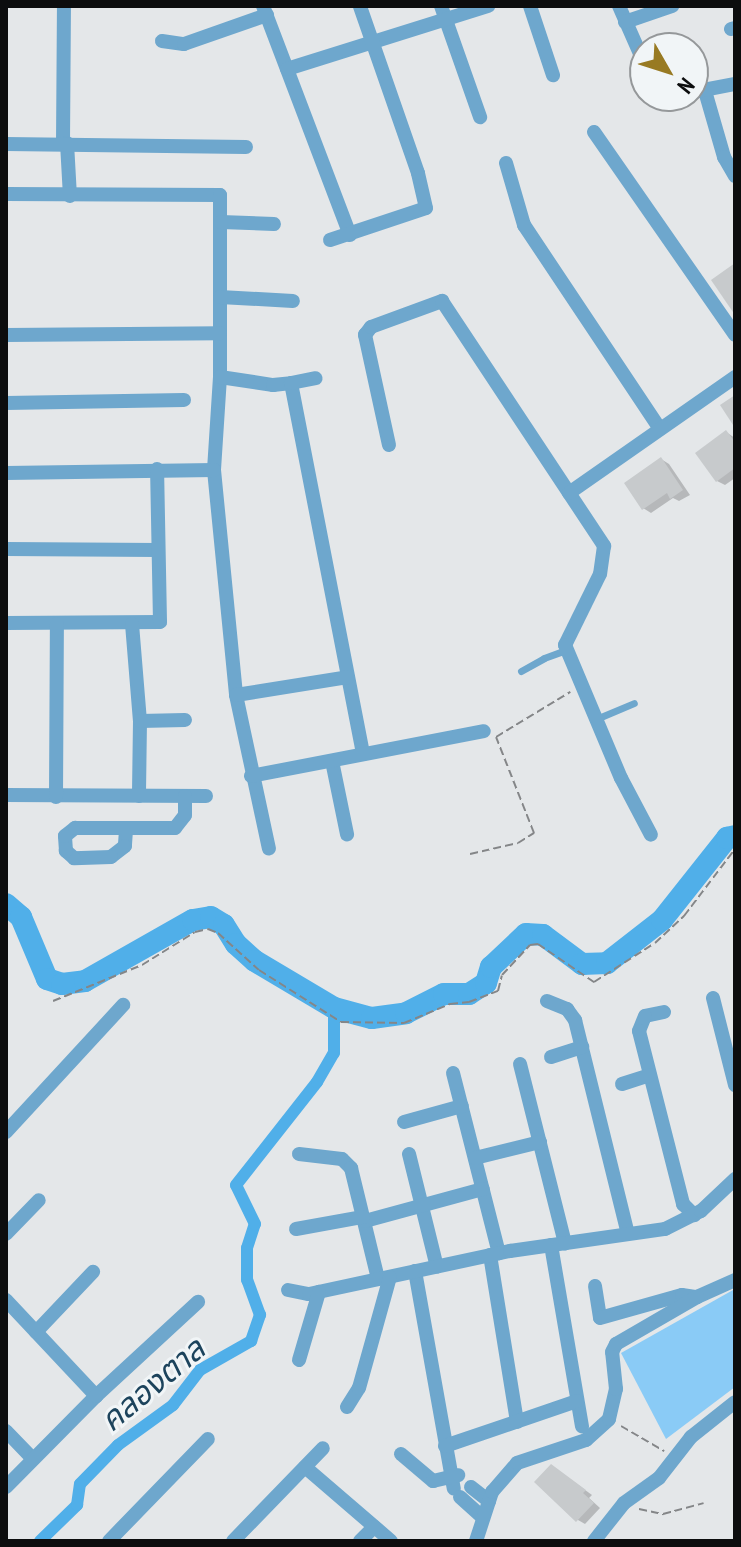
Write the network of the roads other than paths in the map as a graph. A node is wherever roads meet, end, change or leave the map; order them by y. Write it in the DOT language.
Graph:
graph roads {
  1 [pos="64,6"];
  2 [pos="360,6"];
  3 [pos="488,6"];
  4 [pos="530,6"];
  5 [pos="619,6"];
  6 [pos="672,6"];
  7 [pos="265,11"];
  8 [pos="443,13"];
  9 [pos="625,22"];
  10 [pos="630,32"];
  11 [pos="162,41"];
  12 [pos="373,44"];
  13 [pos="287,69"];
  14 [pos="553,75"];
  15 [pos="735,84"];
  16 [pos="709,89"];
  17 [pos="708,112"];
  18 [pos="480,117"];
  19 [pos="594,132"];
  20 [pos="65,143"];
  21 [pos="6,144"];
  22 [pos="246,147"];
  23 [pos="506,163"];
  24 [pos="734,173"];
  25 [pos="6,194"];
  26 [pos="70,196"];
  27 [pos="221,222"];
  28 [pos="274,224"];
  29 [pos="350,235"];
  30 [pos="330,240"];
  31 [pos="220,297"];
  32 [pos="293,301"];
  33 [pos="220,333"];
  34 [pos="6,335"];
  35 [pos="735,335"];
  36 [pos="220,377"];
  37 [pos="735,377"];
  38 [pos="316,378"];
  39 [pos="291,383"];
  40 [pos="184,400"];
  41 [pos="6,403"];
  42 [pos="660,429"];
  43 [pos="389,445"];
  44 [pos="157,469"];
  45 [pos="214,470"];
  46 [pos="6,473"];
  47 [pos="569,493"];
  48 [pos="6,549"];
  49 [pos="158,550"];
  50 [pos="6,623"];
  51 [pos="57,624"];
  52 [pos="132,624"];
  53 [pos="566,650"];
  54 [pos="521,671"];
  55 [pos="348,677"];
  56 [pos="236,695"];
  57 [pos="634,703"];
  58 [pos="596,719"];
  59 [pos="185,720"];
  60 [pos="140,721"];
  61 [pos="484,731"];
  62 [pos="363,754"];
  63 [pos="332,761"];
  64 [pos="251,776"];
  65 [pos="6,795"];
  66 [pos="139,796"];
  67 [pos="185,796"];
  68 [pos="206,796"];
  69 [pos="56,797"];
  70 [pos="126,830"];
  71 [pos="347,834"];
  72 [pos="651,835"];
  73 [pos="269,849"];
  74 [pos="713,998"];
  75 [pos="547,1001"];
  76 [pos="123,1005"];
  77 [pos="664,1012"];
  78 [pos="582,1047"];
  79 [pos="551,1057"];
  80 [pos="520,1064"];
  81 [pos="453,1073"];
  82 [pos="650,1075"];
  83 [pos="622,1084"];
  84 [pos="735,1085"];
  85 [pos="462,1106"];
  86 [pos="404,1122"];
  87 [pos="6,1132"];
  88 [pos="540,1142"];
  89 [pos="299,1154"];
  90 [pos="409,1154"];
  91 [pos="475,1158"];
  92 [pos="735,1179"];
  93 [pos="483,1189"];
  94 [pos="39,1200"];
  95 [pos="422,1205"];
  96 [pos="694,1215"];
  97 [pos="364,1219"];
  98 [pos="296,1229"];
  99 [pos="6,1234"];
  100 [pos="628,1234"];
  101 [pos="558,1244"];
  102 [pos="495,1254"];
  103 [pos="437,1267"];
  104 [pos="415,1271"];
  105 [pos="93,1272"];
  106 [pos="384,1278"];
  107 [pos="735,1280"];
  108 [pos="595,1286"];
  109 [pos="288,1290"];
  110 [pos="319,1292"];
  111 [pos="697,1297"];
  112 [pos="6,1300"];
  113 [pos="198,1302"];
  114 [pos="36,1332"];
  115 [pos="299,1360"];
  116 [pos="96,1396"];
  117 [pos="577,1401"];
  118 [pos="735,1402"];
  119 [pos="347,1407"];
  120 [pos="517,1422"];
  121 [pos="582,1426"];
  122 [pos="6,1431"];
  123 [pos="208,1439"];
  124 [pos="445,1446"];
  125 [pos="323,1448"];
  126 [pos="401,1454"];
  127 [pos="33,1459"];
  128 [pos="305,1467"];
  129 [pos="459,1482"];
  130 [pos="6,1487"];
  131 [pos="489,1501"];
  132 [pos="483,1518"];
  133 [pos="374,1527"];
  134 [pos="109,1541"];
  135 [pos="233,1541"];
  136 [pos="360,1541"];
  137 [pos="391,1541"];
  138 [pos="476,1541"];
  139 [pos="594,1541"];
  1 -- 20 [label="street"];
  2 -- 12 [label="street"];
  3 -- 8 [label="street"];
  4 -- 14 [label="street"];
  5 -- 9 [label="street"];
  6 -- 9 [label="street"];
  7 -- 11 [label="street"];
  7 -- 13 [label="street"];
  8 -- 12 [label="street"];
  8 -- 18 [label="street"];
  9 -- 10 [label="street"];
  12 -- 13 [label="street"];
  12 -- 29 [label="street"];
  13 -- 29 [label="street"];
  15 -- 16 [label="street"];
  17 -- 24 [label="street"];
  19 -- 35 [label="street"];
  20 -- 21 [label="street"];
  20 -- 22 [label="street"];
  20 -- 26 [label="street"];
  23 -- 42 [label="street"];
  25 -- 26 [label="street"];
  26 -- 27 [label="street"];
  27 -- 28 [label="street"];
  27 -- 31 [label="street"];
  29 -- 30 [label="street"];
  31 -- 32 [label="street"];
  31 -- 33 [label="street"];
  33 -- 34 [label="street"];
  33 -- 36 [label="street"];
  36 -- 39 [label="street"];
  36 -- 45 [label="street"];
  37 -- 42 [label="street"];
  38 -- 39 [label="street"];
  39 -- 55 [label="street"];
  40 -- 41 [label="street"];
  42 -- 47 [label="street"];
  43 -- 47 [label="street"];
  44 -- 45 [label="street"];
  44 -- 46 [label="street"];
  44 -- 49 [label="street"];
  45 -- 56 [label="street"];
  47 -- 53 [label="street"];
  48 -- 49 [label="street"];
  49 -- 52 [label="street"];
  50 -- 51 [label="street"];
  51 -- 52 [label="street"];
  51 -- 69 [label="street"];
  52 -- 60 [label="street"];
  53 -- 54 [label="lane"];
  53 -- 58 [label="street"];
  55 -- 56 [label="street"];
  55 -- 62 [label="street"];
  56 -- 64 [label="street"];
  57 -- 58 [label="lane"];
  58 -- 72 [label="street"];
  59 -- 60 [label="street"];
  60 -- 66 [label="street"];
  61 -- 62 [label="street"];
  62 -- 63 [label="street"];
  63 -- 64 [label="street"];
  63 -- 71 [label="street"];
  64 -- 73 [label="street"];
  65 -- 69 [label="street"];
  66 -- 67 [label="street"];
  66 -- 69 [label="street"];
  67 -- 68 [label="street"];
  67 -- 70 [label="street"];
  74 -- 84 [label="street"];
  75 -- 78 [label="street"];
  76 -- 87 [label="street"];
  77 -- 82 [label="street"];
  78 -- 79 [label="street"];
  78 -- 100 [label="street"];
  80 -- 88 [label="street"];
  81 -- 85 [label="street"];
  82 -- 83 [label="street"];
  82 -- 96 [label="street"];
  85 -- 86 [label="street"];
  85 -- 91 [label="street"];
  88 -- 91 [label="street"];
  88 -- 101 [label="street"];
  89 -- 97 [label="street"];
  90 -- 95 [label="street"];
  91 -- 93 [label="street"];
  92 -- 96 [label="street"];
  93 -- 95 [label="street"];
  93 -- 102 [label="street"];
  94 -- 99 [label="street"];
  95 -- 97 [label="street"];
  95 -- 103 [label="street"];
  96 -- 100 [label="street"];
  97 -- 98 [label="street"];
  97 -- 106 [label="street"];
  100 -- 101 [label="street"];
  101 -- 102 [label="street"];
  101 -- 117 [label="street"];
  102 -- 103 [label="street"];
  102 -- 120 [label="street"];
  103 -- 104 [label="street"];
  104 -- 106 [label="street"];
  104 -- 124 [label="street"];
  105 -- 114 [label="street"];
  106 -- 110 [label="street"];
  106 -- 119 [label="street"];
  107 -- 111 [label="street"];
  108 -- 111 [label="street"];
  109 -- 110 [label="street"];
  110 -- 115 [label="street"];
  111 -- 131 [label="street"];
  112 -- 114 [label="street"];
  113 -- 116 [label="street"];
  114 -- 116 [label="street"];
  116 -- 127 [label="street"];
  117 -- 120 [label="street"];
  117 -- 121 [label="street"];
  118 -- 139 [label="street"];
  120 -- 124 [label="street"];
  122 -- 127 [label="street"];
  123 -- 134 [label="street"];
  124 -- 129 [label="street"];
  125 -- 128 [label="street"];
  126 -- 129 [label="street"];
  127 -- 130 [label="street"];
  128 -- 133 [label="street"];
  128 -- 135 [label="street"];
  129 -- 131 [label="street"];
  129 -- 132 [label="street"];
  131 -- 132 [label="street"];
  132 -- 138 [label="street"];
  133 -- 136 [label="street"];
  133 -- 137 [label="street"];
}
